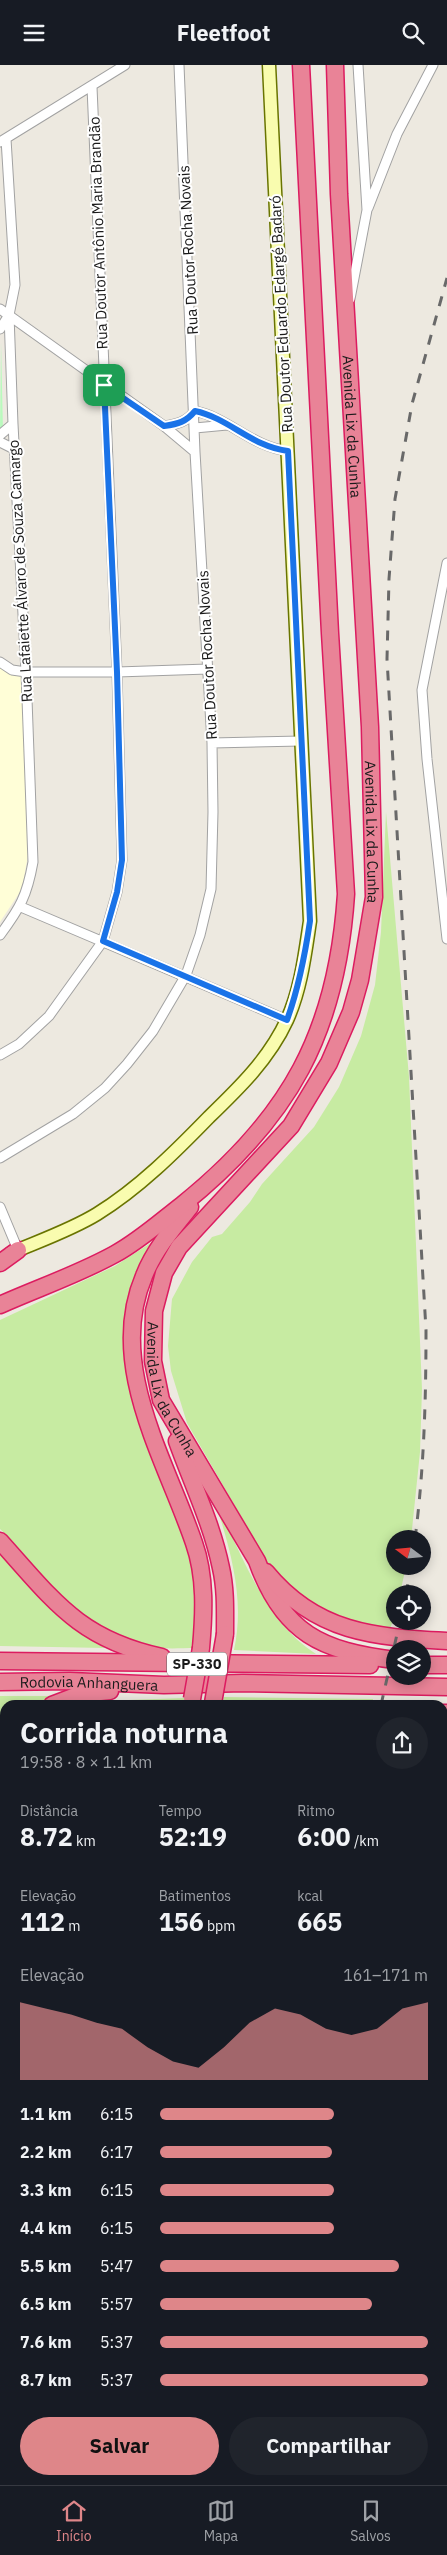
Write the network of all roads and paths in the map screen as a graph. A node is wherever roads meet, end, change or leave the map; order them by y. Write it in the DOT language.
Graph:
graph roads {
  1 [pos="125,65"];
  2 [pos="179,65"];
  3 [pos="269,65"];
  4 [pos="334,65"];
  5 [pos="358,65"];
  6 [pos="433,65"];
  7 [pos="301,66"];
  8 [pos="92,87"];
  9 [pos="3,141"];
  10 [pos="367,211"];
  11 [pos="0,309"];
  12 [pos="9,315"];
  13 [pos="346,319"];
  14 [pos="0,329"];
  15 [pos="104,385"];
  16 [pos="195,411"];
  17 [pos="13,424"];
  18 [pos="227,425"];
  19 [pos="164,426"];
  20 [pos="195,429"];
  21 [pos="0,435"];
  22 [pos="0,442"];
  23 [pos="14,449"];
  24 [pos="288,451"];
  25 [pos="195,452"];
  26 [pos="447,563"];
  27 [pos="0,662"];
  28 [pos="208,669"];
  29 [pos="26,671"];
  30 [pos="117,672"];
  31 [pos="301,741"];
  32 [pos="212,743"];
  33 [pos="21,907"];
  34 [pos="0,935"];
  35 [pos="447,939"];
  36 [pos="103,941"];
  37 [pos="186,975"];
  38 [pos="287,1020"];
  39 [pos="0,1055"];
  40 [pos="0,1158"];
  41 [pos="208,1183"];
  42 [pos="0,1207"];
  43 [pos="18,1250"];
  44 [pos="0,1258"];
  45 [pos="0,1263"];
  46 [pos="0,1305"];
  47 [pos="161,1399"];
  48 [pos="0,1541"];
  49 [pos="257,1561"];
  50 [pos="447,1641"];
  51 [pos="386,1659"];
  52 [pos="0,1661"];
  53 [pos="196,1664"];
  54 [pos="431,1664"];
  55 [pos="386,1665"];
  56 [pos="444,1665"];
  57 [pos="0,1682"];
  58 [pos="164,1685"];
  59 [pos="447,1689"];
  60 [pos="65,1700"];
  61 [pos="191,1700"];
  62 [pos="214,1700"];
  1 -- 8 [label="street"];
  2 -- 16 [label="street, Rua Doutor Rocha Novais"];
  3 -- 24 [label="street, Rua Doutor Eduardo Edargé Badaró"];
  4 -- 13 [label="highway, Avenida Lix da Cunha"];
  5 -- 10 [label="street"];
  6 -- 10 [label="street"];
  7 -- 41 [label="highway, Avenida Lix da Cunha"];
  8 -- 9 [label="street"];
  8 -- 15 [label="street, Rua Doutor Antônio Maria Brandão"];
  9 -- 12 [label="street, Rua Lafaiette Álvaro de Souza Camargo"];
  10 -- 13 [label="street"];
  11 -- 12 [label="street"];
  12 -- 14 [label="street"];
  12 -- 15 [label="street"];
  12 -- 17 [label="street, Rua Lafaiette Álvaro de Souza Camargo"];
  13 -- 47 [label="highway, Avenida Lix da Cunha"];
  15 -- 19 [label="street"];
  15 -- 30 [label="street, Rua Doutor Antônio Maria Brandão"];
  16 -- 18 [label="street"];
  16 -- 19 [label="street"];
  16 -- 20 [label="street, Rua Doutor Rocha Novais"];
  17 -- 21 [label="street"];
  17 -- 23 [label="street, Rua Lafaiette Álvaro de Souza Camargo"];
  18 -- 20 [label="street"];
  18 -- 24 [label="street"];
  19 -- 25 [label="street"];
  20 -- 25 [label="street, Rua Doutor Rocha Novais"];
  22 -- 23 [label="street"];
  23 -- 29 [label="street, Rua Lafaiette Álvaro de Souza Camargo"];
  24 -- 31 [label="street, Rua Doutor Eduardo Edargé Badaró"];
  25 -- 28 [label="street, Rua Doutor Rocha Novais"];
  26 -- 35 [label="street"];
  27 -- 29 [label="street"];
  28 -- 30 [label="street"];
  28 -- 32 [label="street, Rua Doutor Rocha Novais"];
  29 -- 30 [label="street"];
  29 -- 33 [label="street, Rua Lafaiette Álvaro de Souza Camargo"];
  30 -- 36 [label="street, Rua Doutor Antônio Maria Brandão"];
  31 -- 32 [label="street"];
  31 -- 38 [label="street, Rua Doutor Eduardo Edargé Badaró"];
  32 -- 37 [label="street, Rua Doutor Rocha Novais"];
  33 -- 34 [label="street, Rua Lafaiette Álvaro de Souza Camargo"];
  33 -- 36 [label="street"];
  36 -- 37 [label="street"];
  36 -- 39 [label="street, Rua Doutor Antônio Maria Brandão"];
  37 -- 38 [label="street"];
  37 -- 40 [label="street, Rua Doutor Rocha Novais"];
  38 -- 43 [label="street, Rua Doutor Eduardo Edargé Badaró"];
  41 -- 46 [label="highway, Avenida Lix da Cunha"];
  41 -- 61 [label="highway, bridge"];
  42 -- 43 [label="street"];
  43 -- 44 [label="street, Rua Doutor Eduardo Edargé Badaró"];
  43 -- 45 [label="highway"];
  47 -- 49 [label="highway, Avenida Lix da Cunha"];
  47 -- 62 [label="highway, bridge"];
  48 -- 53 [label="highway"];
  49 -- 50 [label="highway"];
  49 -- 51 [label="highway, Avenida Lix da Cunha"];
  52 -- 53 [label="highway, Rodovia Anhanguera / SP-330"];
  53 -- 55 [label="highway, Rodovia Anhanguera / SP-330"];
  54 -- 56 [label="highway"];
  57 -- 58 [label="highway, Rodovia Anhanguera / SP-330"];
  58 -- 59 [label="highway, Rodovia Anhanguera / SP-330"];
  58 -- 60 [label="highway"];
}
